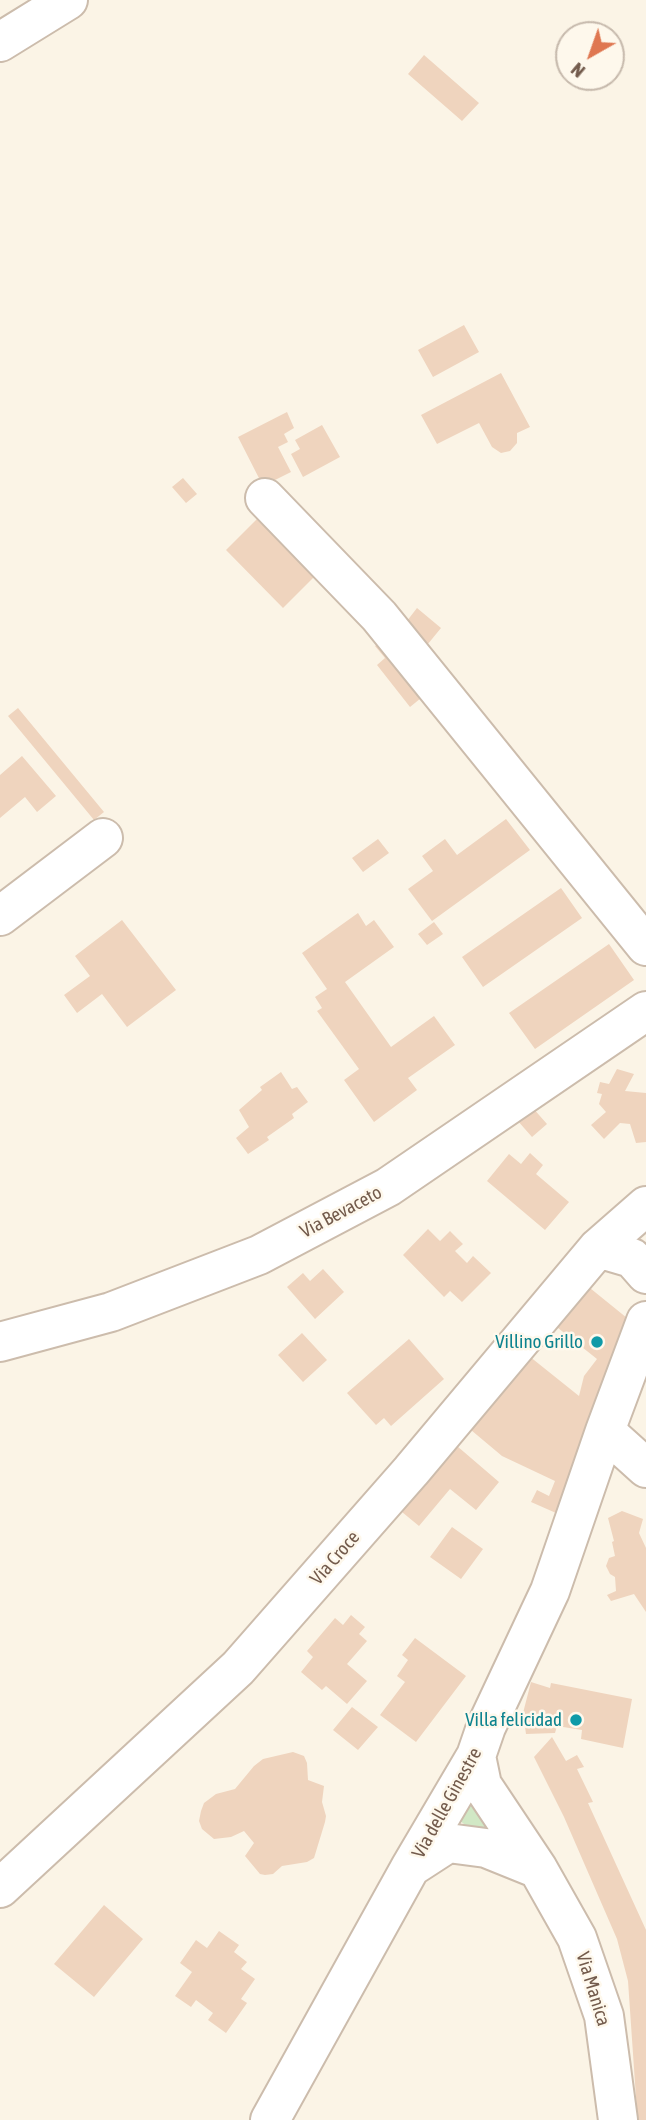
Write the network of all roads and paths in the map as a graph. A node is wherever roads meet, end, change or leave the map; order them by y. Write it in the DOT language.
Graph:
graph roads {
  1 [pos="68,0"];
  2 [pos="0,42"];
  3 [pos="265,498"];
  4 [pos="103,838"];
  5 [pos="0,916"];
  6 [pos="646,946"];
  7 [pos="646,1011"];
  8 [pos="646,1206"];
  9 [pos="598,1248"];
  10 [pos="646,1274"];
  11 [pos="646,1321"];
  12 [pos="0,1342"];
  13 [pos="605,1431"];
  14 [pos="646,1468"];
  15 [pos="476,1756"];
  16 [pos="410,1868"];
  17 [pos="538,1869"];
  18 [pos="0,1888"];
  19 [pos="270,2120"];
  20 [pos="618,2120"];
  1 -- 2 [label="street"];
  3 -- 6 [label="street"];
  4 -- 5 [label="street"];
  7 -- 12 [label="street, Via Bevaceto"];
  8 -- 9 [label="street, Via Croce"];
  9 -- 10 [label="street"];
  9 -- 18 [label="street, Via Croce"];
  11 -- 13 [label="street, Via delle Ginestre"];
  13 -- 14 [label="street"];
  13 -- 15 [label="street, Via delle Ginestre"];
  15 -- 16 [label="street, Via delle Ginestre"];
  15 -- 17 [label="street, Via Manica"];
  16 -- 17 [label="street"];
  16 -- 19 [label="street, Via delle Ginestre"];
  17 -- 20 [label="street, Via Manica"];
}
